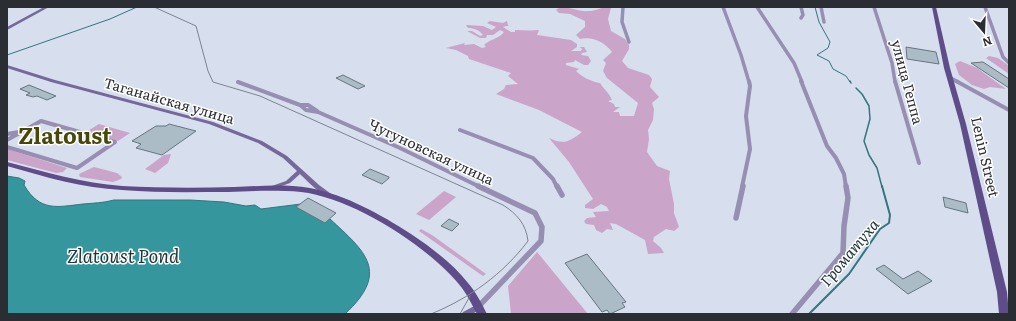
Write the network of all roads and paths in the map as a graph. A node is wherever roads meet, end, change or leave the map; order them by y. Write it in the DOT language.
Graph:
graph roads {
  1 [pos="47,7"];
  2 [pos="623,7"];
  3 [pos="722,7"];
  4 [pos="757,7"];
  5 [pos="801,7"];
  6 [pos="821,7"];
  7 [pos="874,7"];
  8 [pos="934,7"];
  9 [pos="985,7"];
  10 [pos="801,18"];
  11 [pos="824,22"];
  12 [pos="7,29"];
  13 [pos="629,42"];
  14 [pos="1009,63"];
  15 [pos="7,66"];
  16 [pos="949,76"];
  17 [pos="238,82"];
  18 [pos="1009,110"];
  19 [pos="36,121"];
  20 [pos="460,130"];
  21 [pos="7,134"];
  22 [pos="7,140"];
  23 [pos="7,147"];
  24 [pos="919,163"];
  25 [pos="7,164"];
  26 [pos="300,171"];
  27 [pos="265,189"];
  28 [pos="562,195"];
  29 [pos="331,196"];
  30 [pos="736,218"];
  31 [pos="479,312"];
  32 [pos="466,314"];
  33 [pos="792,314"];
  34 [pos="1004,314"];
  1 -- 12 [label="main road"];
  2 -- 13 [label="street"];
  3 -- 30 [label="street"];
  4 -- 33 [label="street"];
  5 -- 10 [label="street"];
  6 -- 11 [label="street"];
  7 -- 24 [label="street, улица Геппа"];
  8 -- 16 [label="main road, Lenin Street"];
  9 -- 14 [label="street"];
  15 -- 26 [label="main road, Таганайская улица"];
  16 -- 18 [label="street"];
  16 -- 34 [label="main road, Lenin Street"];
  17 -- 31 [label="street, Чугуновская улица"];
  19 -- 21 [label="street"];
  20 -- 28 [label="street"];
  22 -- 23 [label="street"];
  25 -- 27 [label="main road"];
  26 -- 27 [label="main road"];
  26 -- 29 [label="main road, Таганайская улица"];
  27 -- 29 [label="main road"];
  29 -- 31 [label="main road"];
  31 -- 32 [label="main road"];
}
